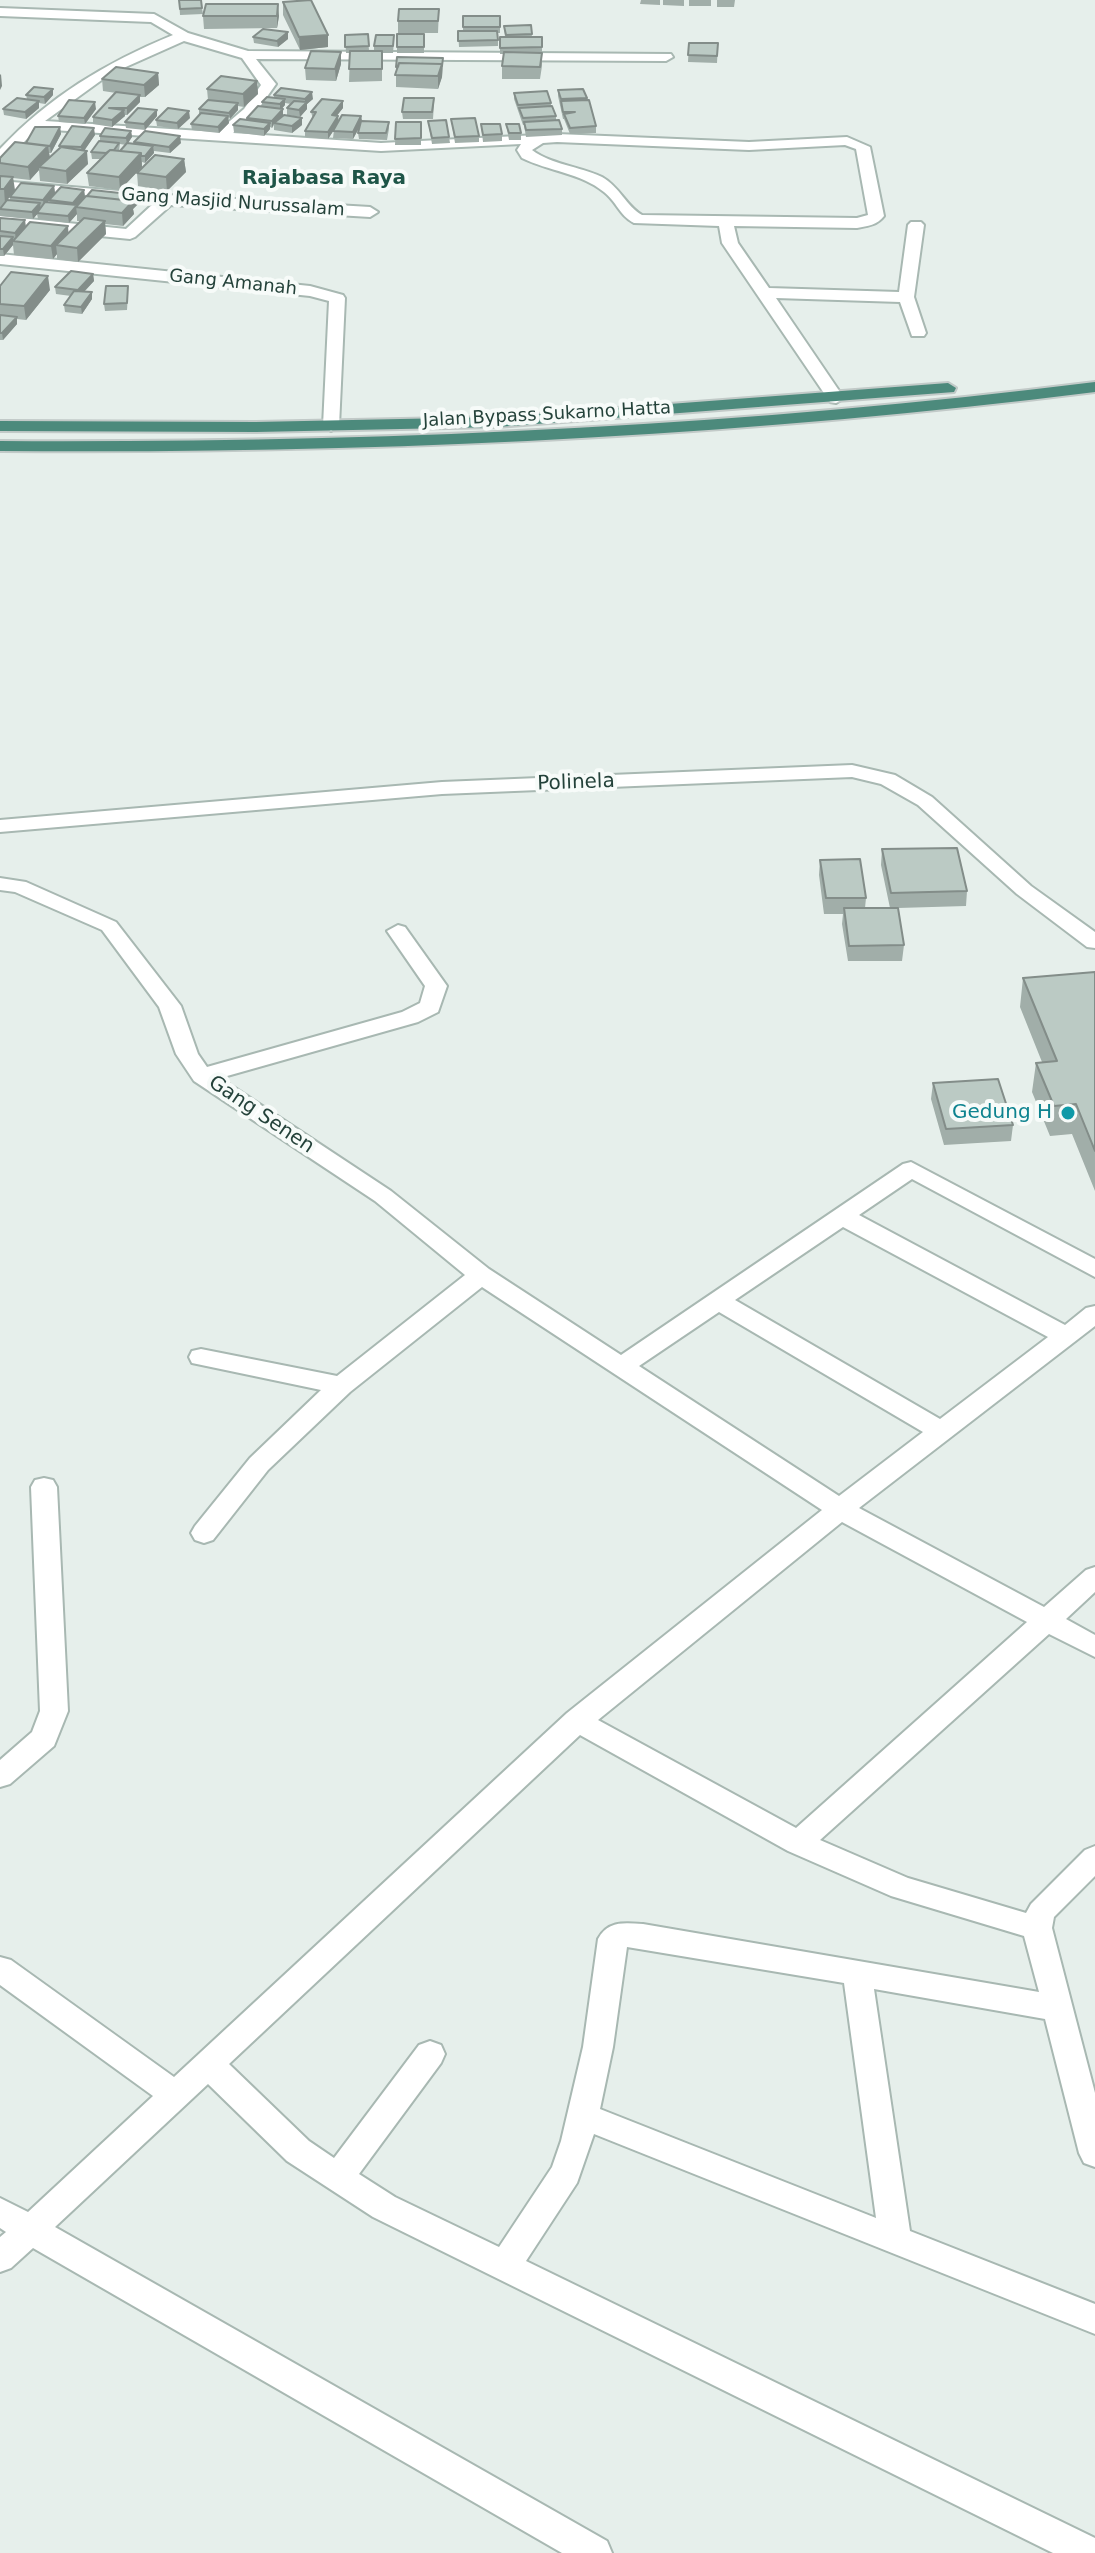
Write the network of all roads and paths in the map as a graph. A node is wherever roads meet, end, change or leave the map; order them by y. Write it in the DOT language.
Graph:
graph roads {
  1 [pos="0,12"];
  2 [pos="183,36"];
  3 [pos="247,55"];
  4 [pos="666,57"];
  5 [pos="31,124"];
  6 [pos="222,135"];
  7 [pos="541,139"];
  8 [pos="0,158"];
  9 [pos="0,185"];
  10 [pos="167,200"];
  11 [pos="370,212"];
  12 [pos="725,220"];
  13 [pos="0,221"];
  14 [pos="916,225"];
  15 [pos="0,259"];
  16 [pos="762,293"];
  17 [pos="906,297"];
  18 [pos="918,333"];
  19 [pos="1095,372"];
  20 [pos="1095,387"];
  21 [pos="836,398"];
  22 [pos="0,426"];
  23 [pos="331,426"];
  24 [pos="0,446"];
  25 [pos="0,826"];
  26 [pos="0,884"];
  27 [pos="398,931"];
  28 [pos="1095,942"];
  29 [pos="202,1076"];
  30 [pos="842,1216"];
  31 [pos="1095,1269"];
  32 [pos="481,1275"];
  33 [pos="718,1301"];
  34 [pos="1095,1314"];
  35 [pos="1066,1336"];
  36 [pos="201,1357"];
  37 [pos="621,1367"];
  38 [pos="341,1386"];
  39 [pos="941,1431"];
  40 [pos="44,1487"];
  41 [pos="840,1509"];
  42 [pos="204,1533"];
  43 [pos="1095,1577"];
  44 [pos="1045,1622"];
  45 [pos="1095,1647"];
  46 [pos="577,1721"];
  47 [pos="0,1776"];
  48 [pos="798,1843"];
  49 [pos="1095,1858"];
  50 [pos="1037,1928"];
  51 [pos="0,1969"];
  52 [pos="857,1973"];
  53 [pos="1056,2008"];
  54 [pos="430,2054"];
  55 [pos="208,2064"];
  56 [pos="176,2096"];
  57 [pos="581,2115"];
  58 [pos="1095,2153"];
  59 [pos="338,2177"];
  60 [pos="0,2212"];
  61 [pos="29,2231"];
  62 [pos="895,2241"];
  63 [pos="0,2258"];
  64 [pos="503,2268"];
  65 [pos="1095,2319"];
  66 [pos="595,2553"];
  67 [pos="1089,2553"];
  1 -- 2 [label="street"];
  2 -- 3 [label="street"];
  2 -- 5 [label="street"];
  3 -- 4 [label="street"];
  3 -- 6 [label="street"];
  5 -- 6 [label="street"];
  5 -- 8 [label="street"];
  6 -- 7 [label="street"];
  7 -- 12 [label="street"];
  7 -- 12 [label="street"];
  9 -- 10 [label="street, Gang Masjid Nurussalam"];
  10 -- 11 [label="street, Gang Masjid Nurussalam"];
  10 -- 13 [label="street"];
  12 -- 16 [label="street"];
  14 -- 17 [label="street"];
  15 -- 23 [label="street, Gang Amanah"];
  16 -- 17 [label="street"];
  16 -- 21 [label="street"];
  17 -- 18 [label="street"];
  19 -- 21 [label="highway, Jalan Bypass Sukarno Hatta"];
  20 -- 24 [label="highway, Jalan Bypass Sukarno Hatta"];
  21 -- 23 [label="highway, Jalan Bypass Sukarno Hatta"];
  22 -- 23 [label="highway, Jalan Bypass Sukarno Hatta"];
  25 -- 28 [label="street, Polinela"];
  26 -- 29 [label="street, Gang Senen"];
  27 -- 29 [label="street"];
  29 -- 32 [label="street, Gang Senen"];
  30 -- 31 [label="street"];
  30 -- 33 [label="street"];
  30 -- 35 [label="street"];
  32 -- 37 [label="street, Gang Senen"];
  32 -- 38 [label="street"];
  33 -- 37 [label="street"];
  33 -- 39 [label="street"];
  34 -- 35 [label="street"];
  35 -- 39 [label="street"];
  36 -- 38 [label="street"];
  37 -- 41 [label="street, Gang Senen"];
  38 -- 42 [label="street"];
  39 -- 41 [label="street"];
  40 -- 47 [label="street"];
  41 -- 44 [label="street, Gang Senen"];
  41 -- 46 [label="street"];
  43 -- 44 [label="street"];
  44 -- 45 [label="street, Gang Senen"];
  44 -- 48 [label="street"];
  46 -- 48 [label="street"];
  46 -- 55 [label="street"];
  48 -- 50 [label="street"];
  49 -- 50 [label="street"];
  50 -- 53 [label="street"];
  51 -- 56 [label="street"];
  52 -- 53 [label="street"];
  52 -- 57 [label="street"];
  52 -- 62 [label="street"];
  53 -- 58 [label="street"];
  54 -- 59 [label="street"];
  55 -- 56 [label="street"];
  55 -- 59 [label="street"];
  56 -- 61 [label="street"];
  57 -- 62 [label="street"];
  57 -- 64 [label="street"];
  59 -- 64 [label="street"];
  60 -- 61 [label="street"];
  61 -- 63 [label="street"];
  61 -- 66 [label="street"];
  62 -- 65 [label="street"];
  64 -- 67 [label="street"];
}
